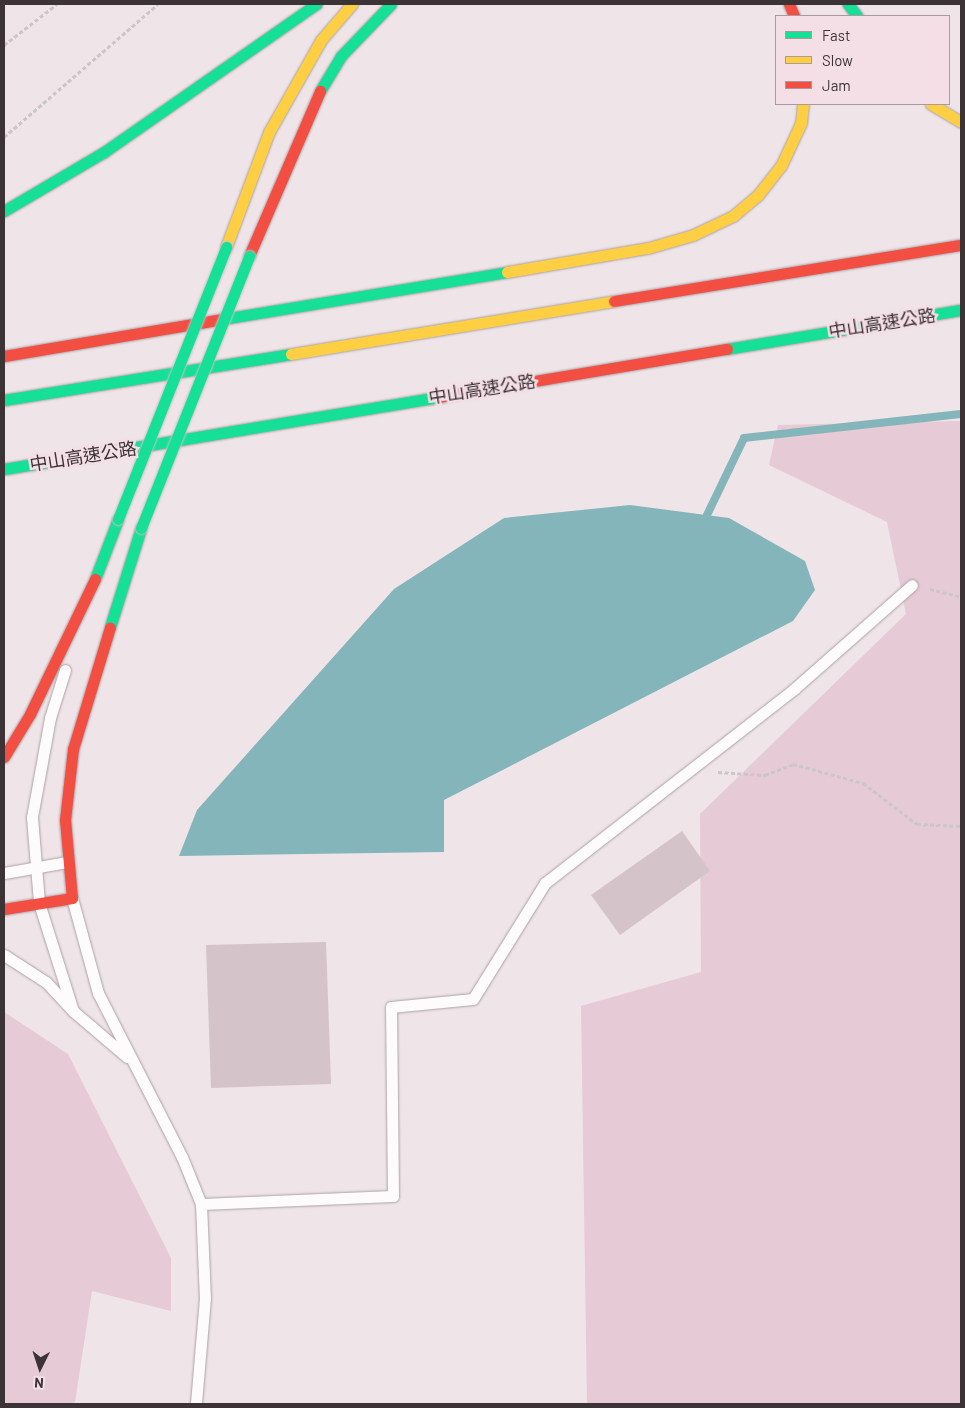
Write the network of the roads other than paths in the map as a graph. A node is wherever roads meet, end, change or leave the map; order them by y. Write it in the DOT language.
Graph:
graph roads {
  1 [pos="316,4"];
  2 [pos="352,4"];
  3 [pos="391,4"];
  4 [pos="848,4"];
  5 [pos="855,15"];
  6 [pos="803,105"];
  7 [pos="933,105"];
  8 [pos="961,122"];
  9 [pos="4,211"];
  10 [pos="961,245"];
  11 [pos="961,310"];
  12 [pos="4,356"];
  13 [pos="4,400"];
  14 [pos="22,466"];
  15 [pos="4,469"];
  16 [pos="4,474"];
  17 [pos="912,585"];
  18 [pos="87,600"];
  19 [pos="4,756"];
  20 [pos="67,862"];
  21 [pos="33,868"];
  22 [pos="4,873"];
  23 [pos="72,898"];
  24 [pos="39,903"];
  25 [pos="4,910"];
  26 [pos="4,955"];
  27 [pos="73,1011"];
  28 [pos="130,1059"];
  29 [pos="201,1204"];
  30 [pos="196,1404"];
  1 -- 9 [label="highway"];
  2 -- 18 [label="highway, bridge"];
  3 -- 20 [label="highway, bridge"];
  4 -- 5 [label="highway"];
  6 -- 12 [label="highway"];
  7 -- 8 [label="highway"];
  10 -- 13 [label="highway"];
  11 -- 14 [label="highway, 中山高速公路"];
  14 -- 15 [label="highway, 中山高速公路"];
  14 -- 16 [label="highway"];
  17 -- 29 [label="lane"];
  18 -- 19 [label="highway"];
  18 -- 21 [label="lane"];
  20 -- 21 [label="lane"];
  20 -- 23 [label="highway"];
  21 -- 22 [label="lane"];
  21 -- 24 [label="lane"];
  23 -- 24 [label="highway"];
  23 -- 28 [label="lane"];
  24 -- 25 [label="highway"];
  24 -- 27 [label="lane"];
  26 -- 27 [label="lane"];
  27 -- 28 [label="lane"];
  28 -- 29 [label="lane"];
  29 -- 30 [label="lane"];
}
